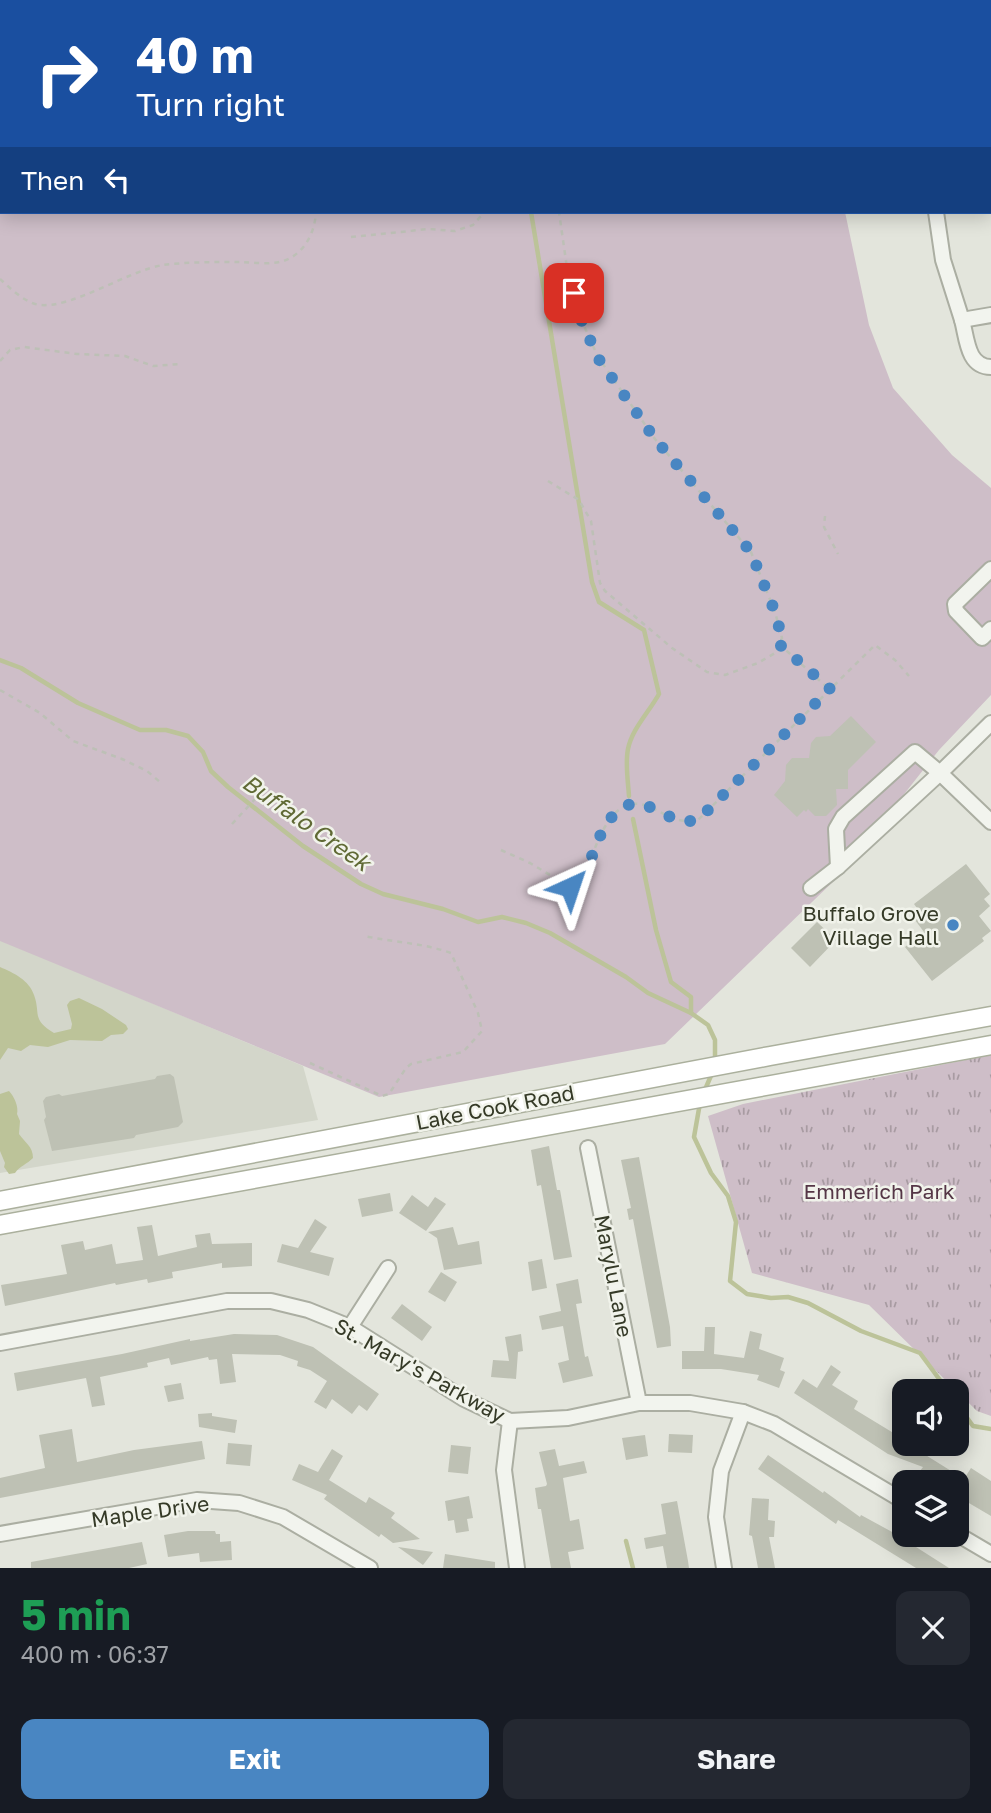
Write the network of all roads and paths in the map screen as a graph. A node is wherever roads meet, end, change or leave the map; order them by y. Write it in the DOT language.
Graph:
graph roads {
  1 [pos="316,214"];
  2 [pos="481,214"];
  3 [pos="559,214"];
  4 [pos="936,214"];
  5 [pos="351,237"];
  6 [pos="0,279"];
  7 [pos="991,315"];
  8 [pos="962,320"];
  9 [pos="0,361"];
  10 [pos="181,363"];
  11 [pos="991,367"];
  12 [pos="548,481"];
  13 [pos="825,516"];
  14 [pos="838,554"];
  15 [pos="991,569"];
  16 [pos="991,629"];
  17 [pos="779,644"];
  18 [pos="909,676"];
  19 [pos="830,689"];
  20 [pos="0,690"];
  21 [pos="991,723"];
  22 [pos="940,773"];
  23 [pos="160,782"];
  24 [pos="256,798"];
  25 [pos="991,822"];
  26 [pos="232,824"];
  27 [pos="501,850"];
  28 [pos="838,867"];
  29 [pos="811,888"];
  30 [pos="364,936"];
  31 [pos="991,1016"];
  32 [pos="991,1045"];
  33 [pos="310,1063"];
  34 [pos="588,1148"];
  35 [pos="3,1199"];
  36 [pos="0,1225"];
  37 [pos="387,1268"];
  38 [pos="349,1327"];
  39 [pos="0,1343"];
  40 [pos="639,1404"];
  41 [pos="743,1412"];
  42 [pos="510,1421"];
  43 [pos="892,1494"];
  44 [pos="0,1534"];
  45 [pos="969,1541"];
  46 [pos="991,1554"];
  47 [pos="370,1568"];
  48 [pos="517,1568"];
  49 [pos="724,1568"];
  1 -- 6 [label="path"];
  2 -- 5 [label="path"];
  3 -- 17 [label="path"];
  4 -- 8 [label="street"];
  7 -- 8 [label="street"];
  8 -- 11 [label="street"];
  9 -- 10 [label="path"];
  12 -- 17 [label="path"];
  13 -- 14 [label="path"];
  15 -- 16 [label="street"];
  17 -- 19 [label="path"];
  18 -- 19 [label="path"];
  19 -- 27 [label="path"];
  20 -- 23 [label="path"];
  21 -- 22 [label="street"];
  22 -- 25 [label="street"];
  22 -- 28 [label="street"];
  22 -- 28 [label="street"];
  24 -- 26 [label="path"];
  28 -- 29 [label="street"];
  30 -- 33 [label="path"];
  31 -- 35 [label="main road, Lake Cook Road"];
  32 -- 36 [label="main road, Lake Cook Road"];
  34 -- 40 [label="street, Marylu Lane"];
  37 -- 38 [label="street"];
  38 -- 39 [label="street, St. Mary's Parkway"];
  38 -- 42 [label="street, St. Mary's Parkway"];
  40 -- 41 [label="street, St. Mary's Parkway"];
  40 -- 42 [label="street, St. Mary's Parkway"];
  41 -- 43 [label="street, St. Mary's Parkway"];
  41 -- 49 [label="street"];
  42 -- 48 [label="street"];
  44 -- 47 [label="street, Maple Drive"];
  45 -- 46 [label="street"];
}
